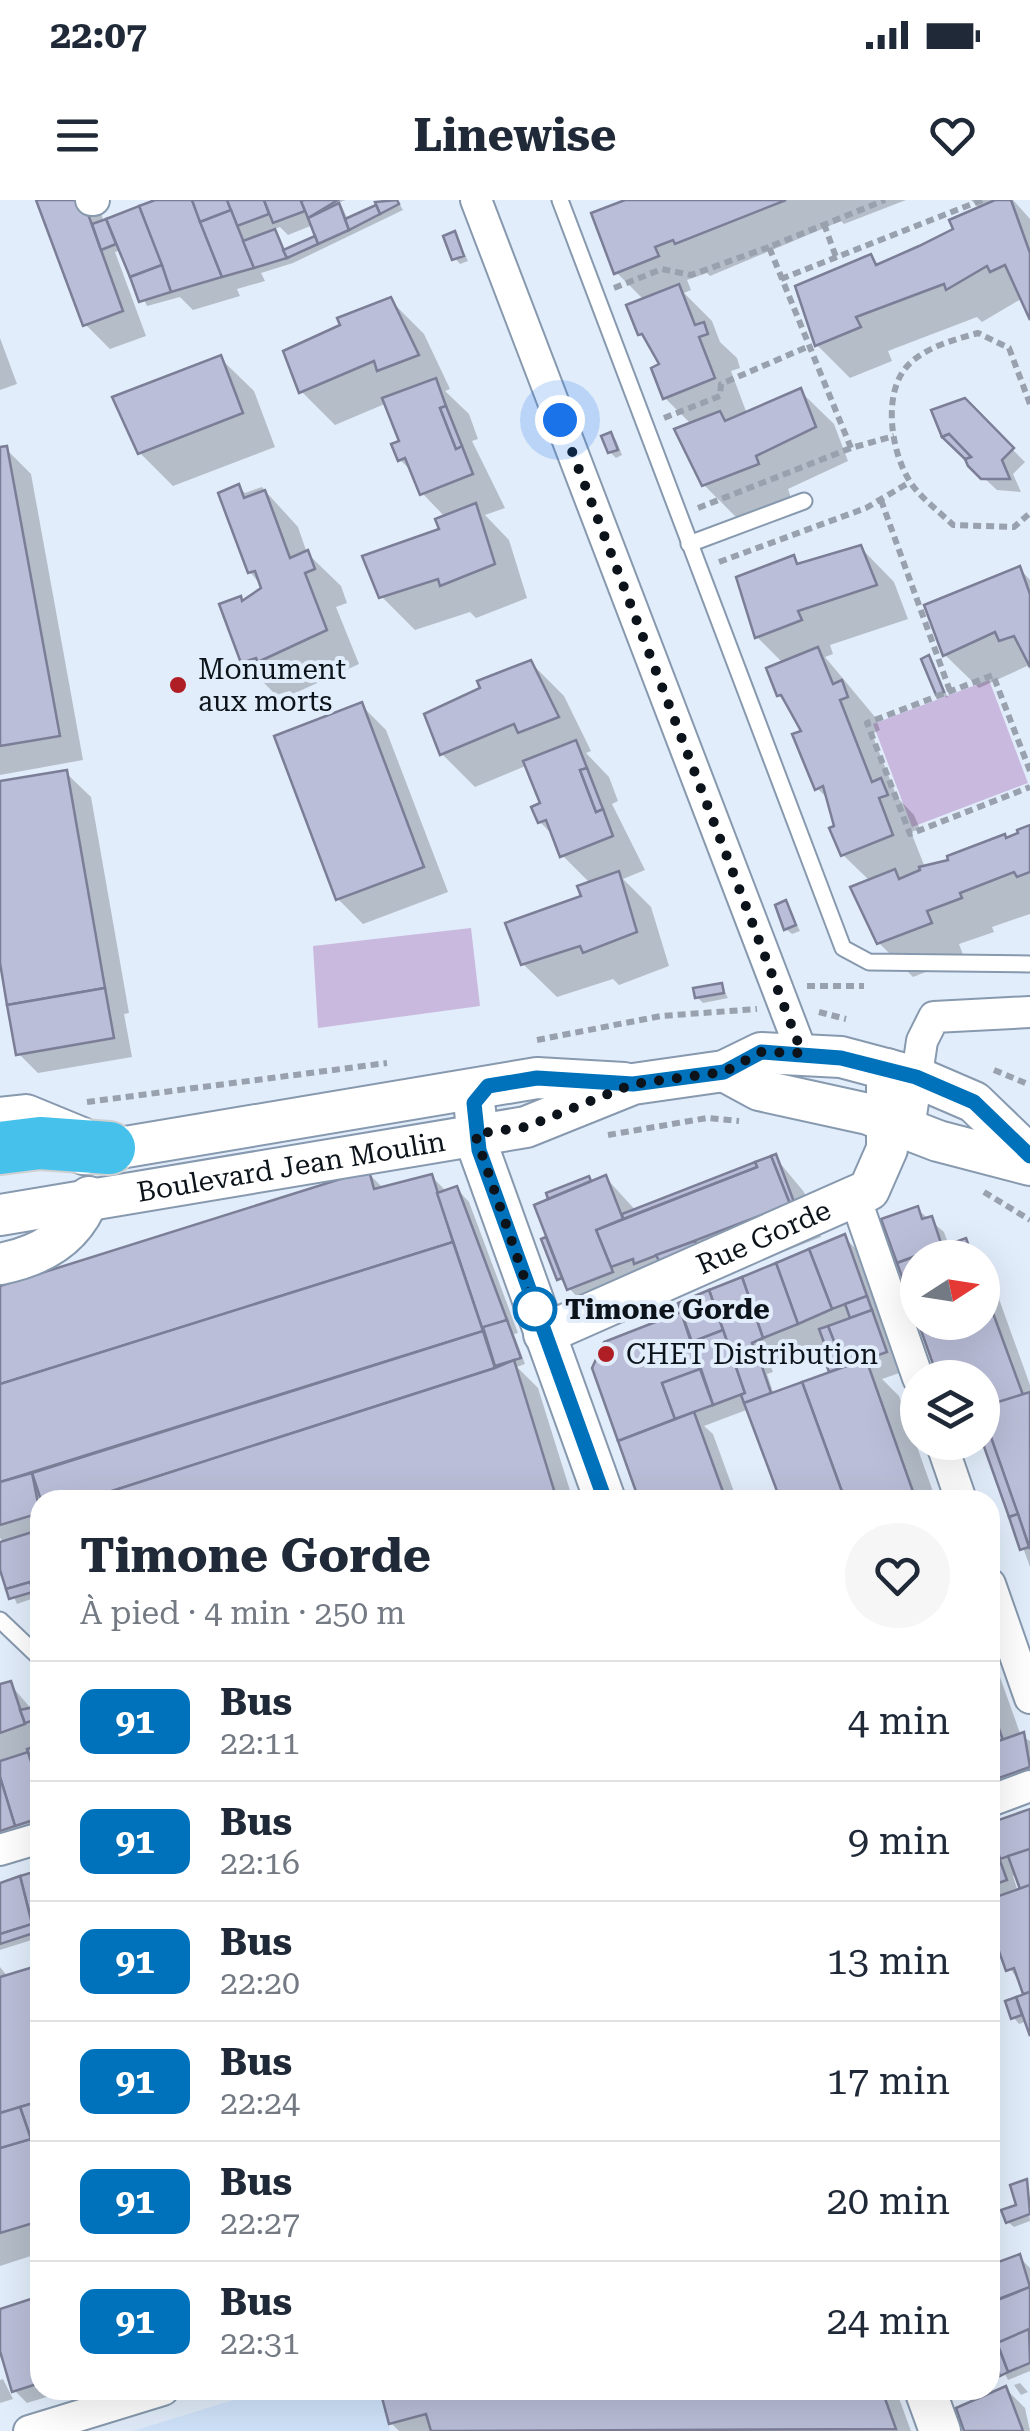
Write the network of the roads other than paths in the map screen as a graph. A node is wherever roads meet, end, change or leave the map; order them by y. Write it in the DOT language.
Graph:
graph roads {
  1 [pos="476,200"];
  2 [pos="560,200"];
  3 [pos="804,501"];
  4 [pos="689,544"];
  5 [pos="1030,964"];
  6 [pos="1030,1012"];
  7 [pos="802,1053"];
  8 [pos="724,1072"];
  9 [pos="902,1073"];
  10 [pos="633,1084"];
  11 [pos="488,1086"];
  12 [pos="0,1118"];
  13 [pos="898,1126"];
  14 [pos="475,1134"];
  15 [pos="0,1148"];
  16 [pos="109,1148"];
  17 [pos="1030,1156"];
  18 [pos="1030,1165"];
  19 [pos="0,1172"];
  20 [pos="89,1197"];
  21 [pos="855,1197"];
  22 [pos="0,1214"];
  23 [pos="0,1264"];
  24 [pos="544,1334"];
  25 [pos="912,1360"];
  26 [pos="947,1460"];
  27 [pos="601,1490"];
  28 [pos="958,1490"];
  29 [pos="1000,1612"];
  30 [pos="0,1620"];
  31 [pos="30,1648"];
  32 [pos="1030,1698"];
  33 [pos="1030,1786"];
  34 [pos="1000,1797"];
  35 [pos="30,1841"];
  36 [pos="0,1850"];
  37 [pos="130,2400"];
  38 [pos="929,2400"];
  39 [pos="29,2431"];
  40 [pos="940,2431"];
  1 -- 7 [label="street"];
  2 -- 4 [label="lane"];
  3 -- 4 [label="lane"];
  4 -- 5 [label="lane"];
  6 -- 9 [label="street"];
  7 -- 8 [label="main road, Boulevard Jean Moulin"];
  7 -- 9 [label="main road, Boulevard Jean Moulin"];
  8 -- 10 [label="main road, Boulevard Jean Moulin"];
  8 -- 13 [label="main road"];
  9 -- 13 [label="main road, Rue Gorde"];
  9 -- 17 [label="main road, Boulevard Jean Moulin"];
  10 -- 11 [label="main road, Boulevard Jean Moulin"];
  10 -- 14 [label="main road, Boulevard Jean Moulin"];
  11 -- 14 [label="main road"];
  11 -- 16 [label="main road, Boulevard Jean Moulin"];
  12 -- 16 [label="main road"];
  13 -- 18 [label="main road"];
  13 -- 21 [label="main road, Rue Gorde"];
  14 -- 20 [label="main road, Boulevard Jean Moulin"];
  14 -- 24 [label="main road"];
  15 -- 16 [label="highway"];
  16 -- 19 [label="main road, Boulevard Jean Moulin"];
  20 -- 22 [label="main road, Boulevard Jean Moulin"];
  20 -- 23 [label="main road"];
  21 -- 24 [label="main road, Rue Gorde"];
  21 -- 25 [label="street"];
  24 -- 27 [label="main road"];
  26 -- 28 [label="street"];
  29 -- 32 [label="street"];
  30 -- 31 [label="lane"];
  33 -- 34 [label="street"];
  35 -- 36 [label="street"];
  37 -- 39 [label="street"];
  38 -- 40 [label="main road"];
}
